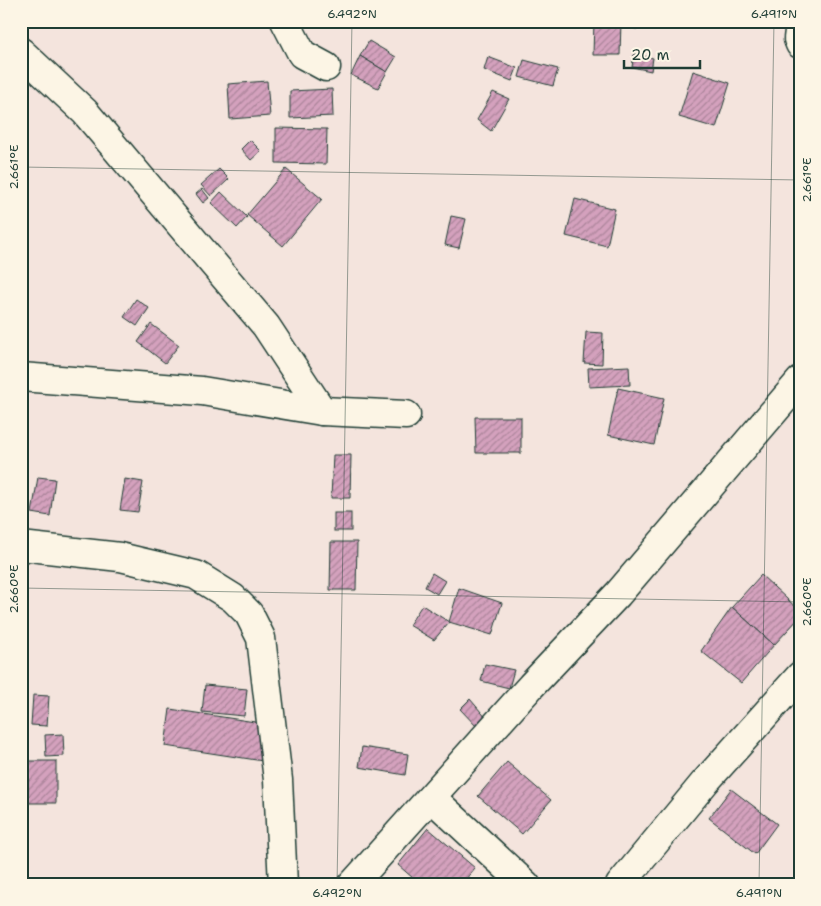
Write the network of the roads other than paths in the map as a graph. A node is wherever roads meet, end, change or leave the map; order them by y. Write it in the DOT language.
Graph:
graph roads {
  1 [pos="284,21"];
  2 [pos="800,23"];
  3 [pos="800,44"];
  4 [pos="21,52"];
  5 [pos="326,67"];
  6 [pos="21,377"];
  7 [pos="800,381"];
  8 [pos="322,411"];
  9 [pos="406,415"];
  10 [pos="21,546"];
  11 [pos="800,676"];
  12 [pos="432,798"];
  13 [pos="283,885"];
  14 [pos="352,885"];
  15 [pos="526,885"];
  16 [pos="620,885"];
  1 -- 5 [label="street"];
  2 -- 3 [label="street"];
  4 -- 8 [label="street"];
  6 -- 8 [label="street"];
  7 -- 12 [label="street"];
  8 -- 9 [label="street"];
  10 -- 13 [label="street"];
  11 -- 16 [label="street"];
  12 -- 14 [label="street"];
  12 -- 15 [label="street"];
}
